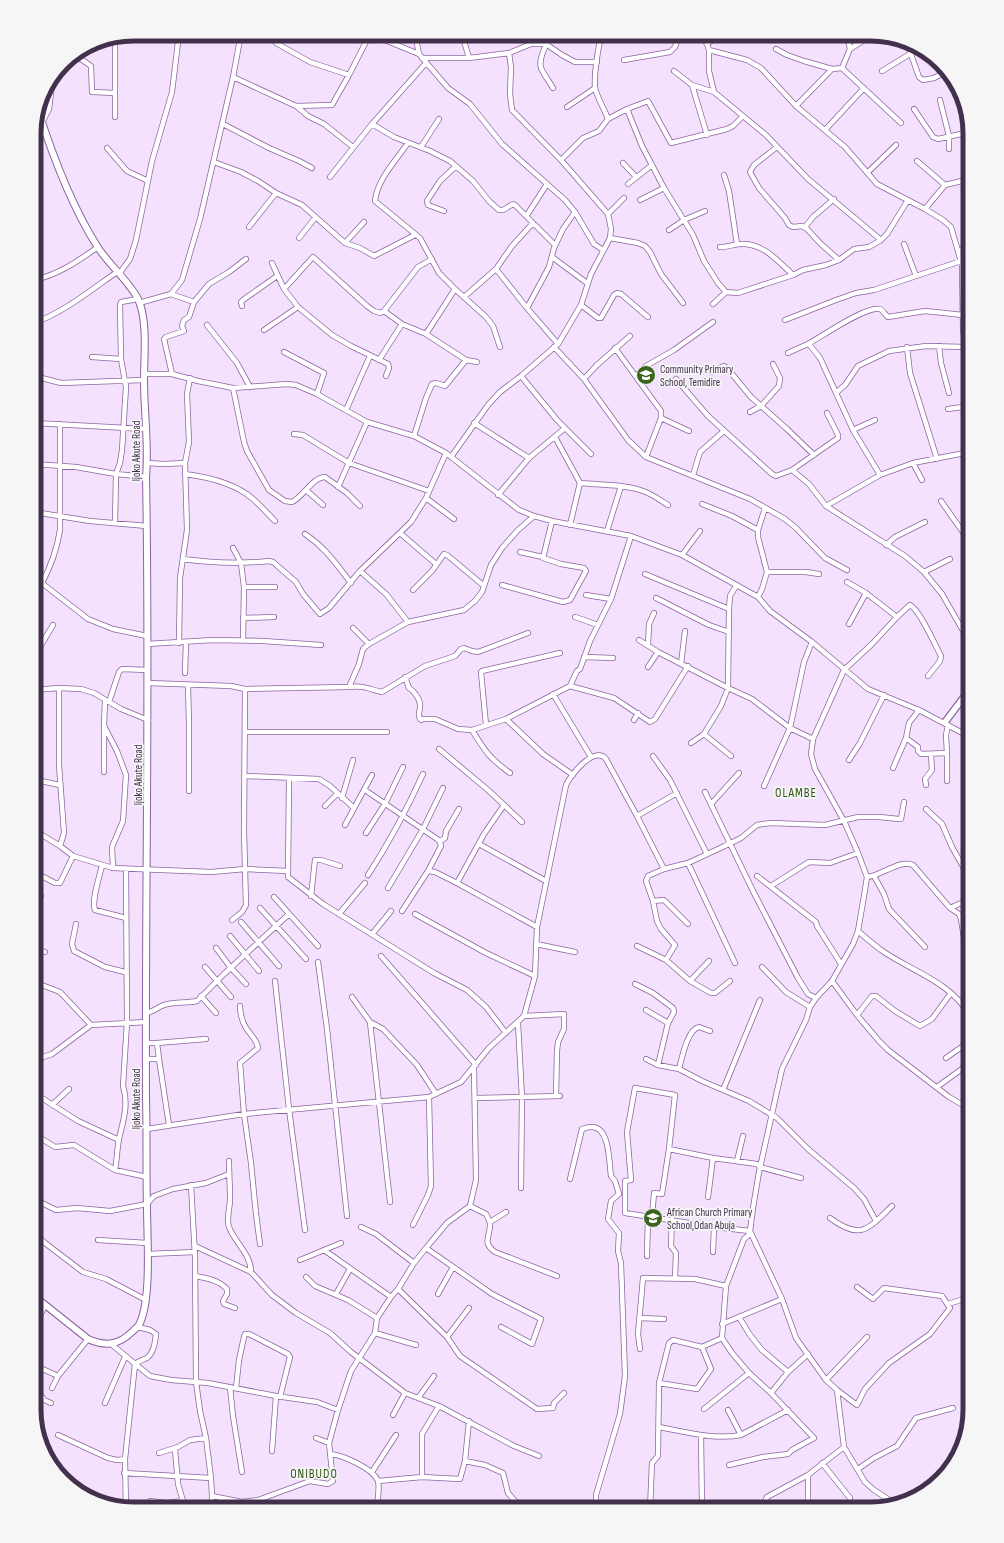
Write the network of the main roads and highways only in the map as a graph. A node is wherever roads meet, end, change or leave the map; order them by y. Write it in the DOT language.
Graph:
graph roads {
  1 [pos="42,122"];
  2 [pos="41,1301"];
  1 -- 2 [label="main road, Ijoko Akute Road"];
}
